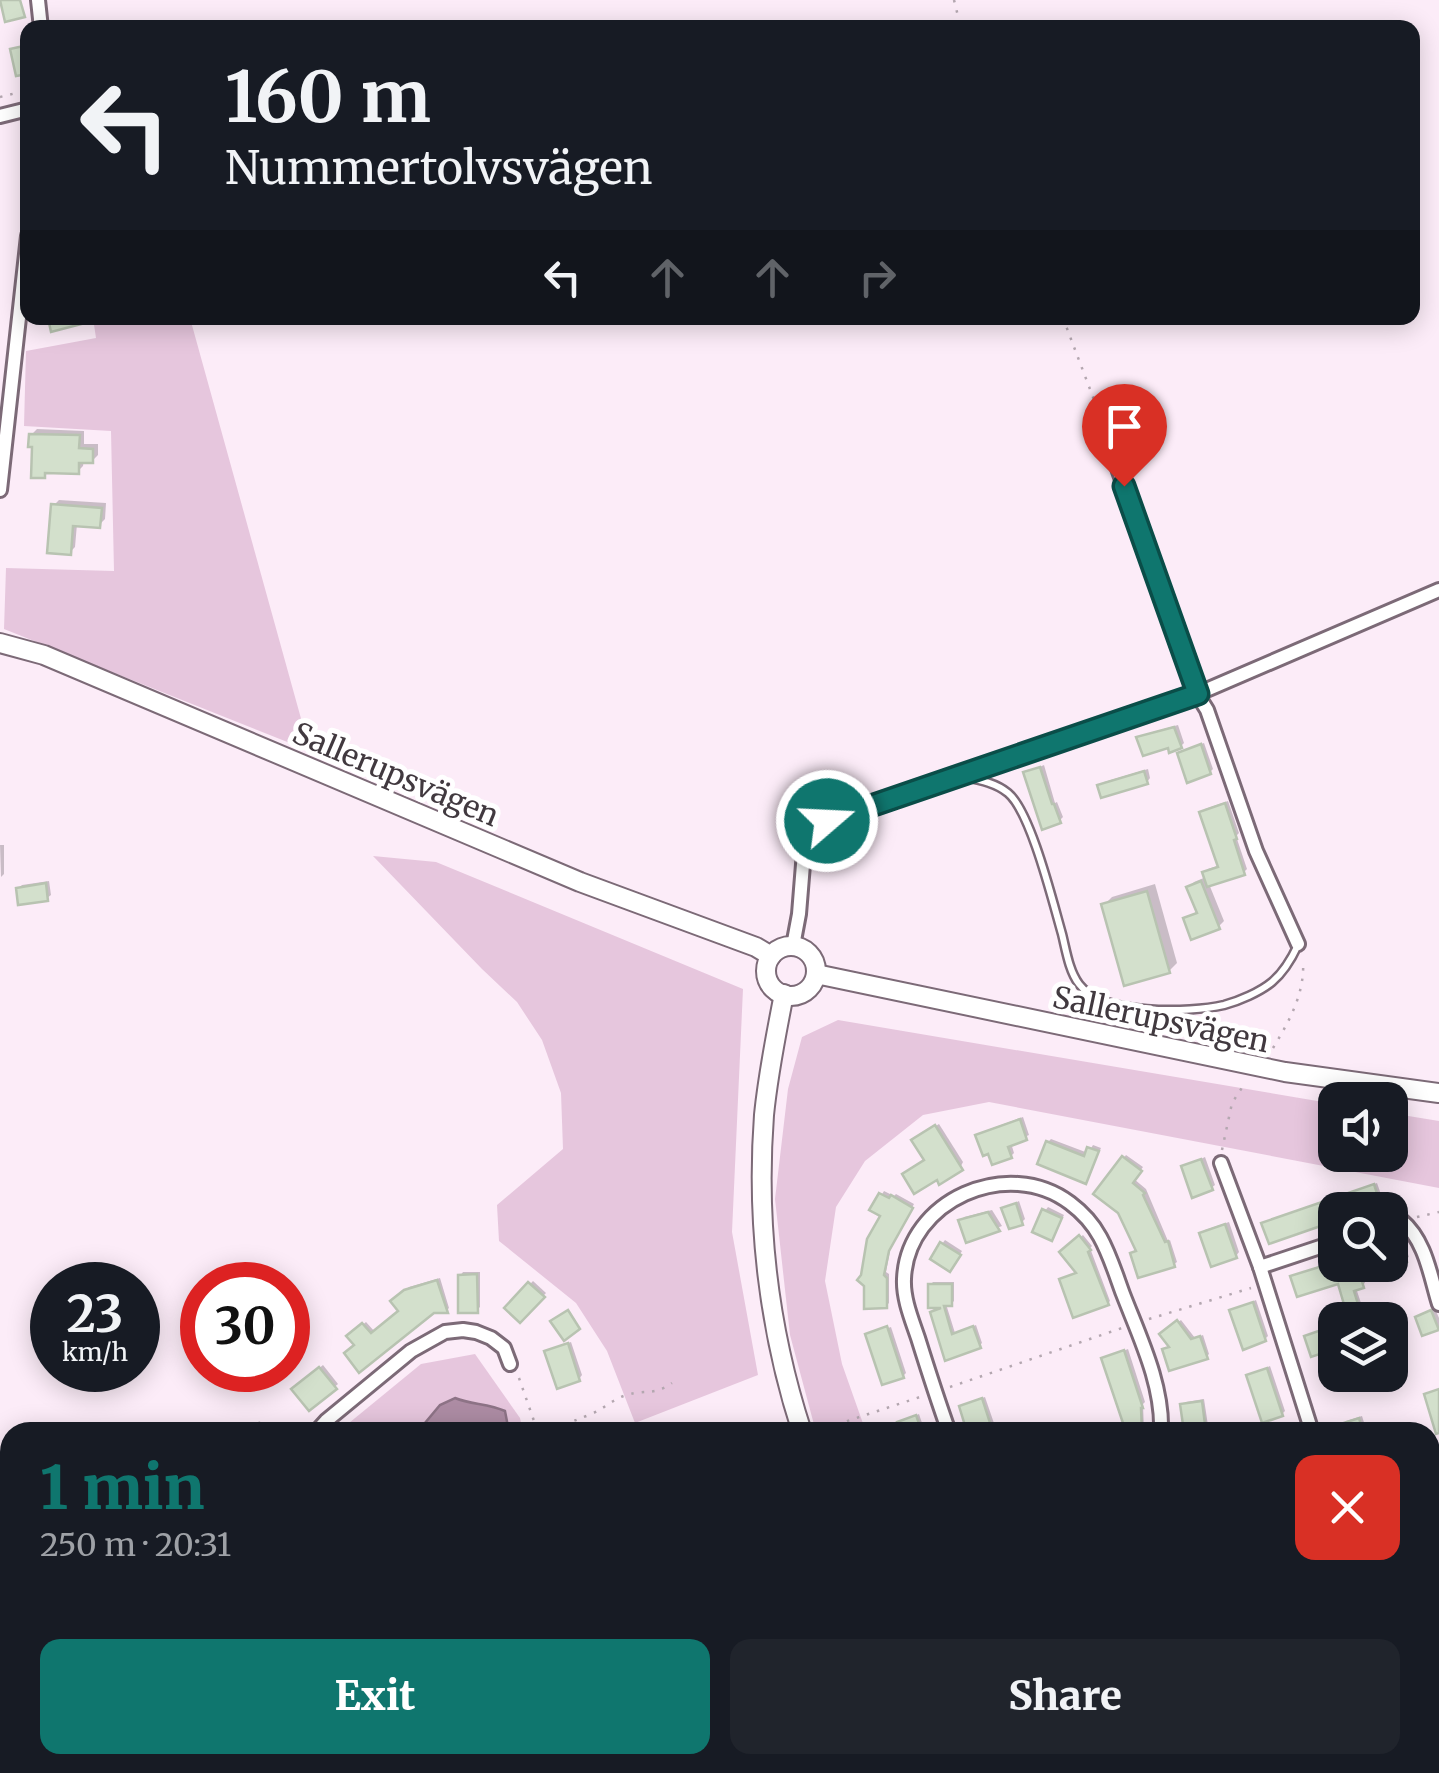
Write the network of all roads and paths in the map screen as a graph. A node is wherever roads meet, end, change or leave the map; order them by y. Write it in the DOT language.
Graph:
graph roads {
  1 [pos="20,309"];
  2 [pos="1066,325"];
  3 [pos="1100,417"];
  4 [pos="0,490"];
  5 [pos="1439,590"];
  6 [pos="0,642"];
  7 [pos="1198,694"];
  8 [pos="959,776"];
  9 [pos="1298,944"];
  10 [pos="793,946"];
  11 [pos="771,956"];
  12 [pos="816,974"];
  13 [pos="784,994"];
  14 [pos="1273,1048"];
  15 [pos="1249,1078"];
  16 [pos="1439,1093"];
  17 [pos="1221,1163"];
  18 [pos="1439,1212"];
  19 [pos="1408,1219"];
  20 [pos="1408,1227"];
  21 [pos="1318,1247"];
  22 [pos="1260,1266"];
  23 [pos="1264,1284"];
  24 [pos="1439,1304"];
  25 [pos="1134,1324"];
  26 [pos="510,1364"];
  27 [pos="672,1383"];
  28 [pos="935,1392"];
  29 [pos="325,1422"];
  30 [pos="535,1422"];
  31 [pos="571,1422"];
  32 [pos="799,1422"];
  33 [pos="846,1422"];
  34 [pos="946,1422"];
  35 [pos="1162,1422"];
  36 [pos="1309,1422"];
  1 -- 4 [label="street"];
  2 -- 3 [label="path"];
  3 -- 7 [label="street"];
  5 -- 7 [label="street"];
  6 -- 11 [label="main road, Sallerupsvägen"];
  7 -- 8 [label="street"];
  7 -- 9 [label="street"];
  8 -- 9 [label="lane"];
  8 -- 10 [label="street"];
  9 -- 14 [label="path"];
  10 -- 11 [label="main road"];
  10 -- 12 [label="main road"];
  11 -- 13 [label="main road"];
  12 -- 13 [label="main road"];
  12 -- 16 [label="main road, Sallerupsvägen"];
  13 -- 32 [label="main road"];
  15 -- 17 [label="path"];
  17 -- 22 [label="street"];
  18 -- 19 [label="path"];
  20 -- 24 [label="street"];
  21 -- 22 [label="street"];
  22 -- 23 [label="street"];
  23 -- 25 [label="path"];
  23 -- 36 [label="street"];
  25 -- 28 [label="path"];
  25 -- 28 [label="street"];
  25 -- 35 [label="street"];
  26 -- 29 [label="street"];
  26 -- 30 [label="path"];
  27 -- 31 [label="path"];
  28 -- 33 [label="path"];
  28 -- 34 [label="street"];
}
